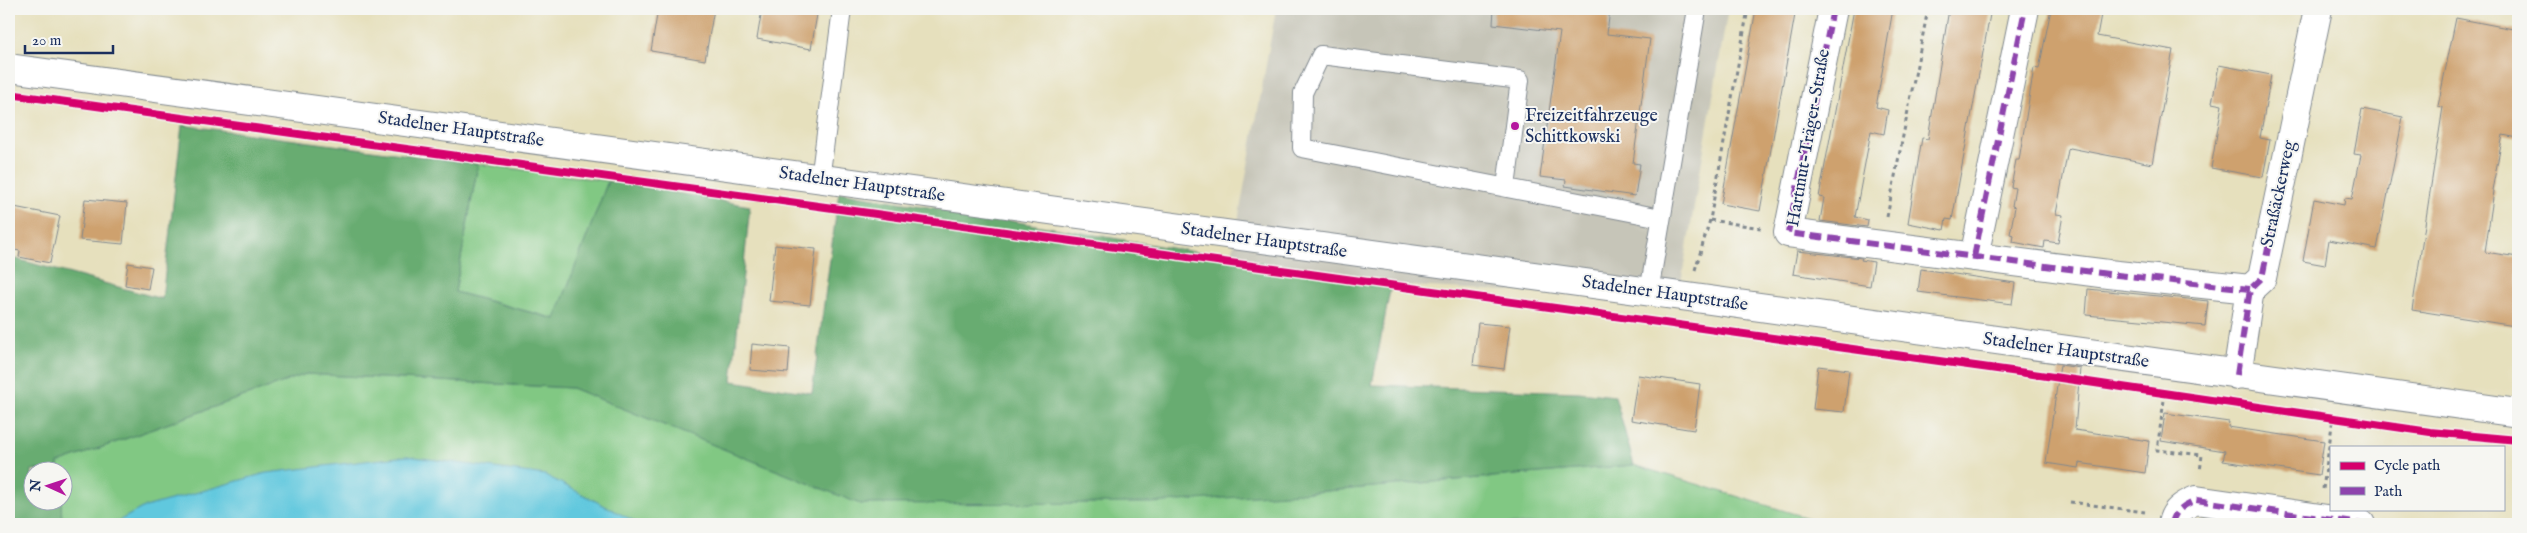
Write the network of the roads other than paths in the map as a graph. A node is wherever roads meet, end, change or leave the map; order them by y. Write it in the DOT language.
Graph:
graph roads {
  1 [pos="842,9"];
  2 [pos="1697,9"];
  3 [pos="1833,9"];
  4 [pos="2025,9"];
  5 [pos="2318,9"];
  6 [pos="9,68"];
  7 [pos="820,180"];
  8 [pos="1506,187"];
  9 [pos="1661,218"];
  10 [pos="1974,257"];
  11 [pos="2250,289"];
  12 [pos="1649,292"];
  13 [pos="2237,375"];
  14 [pos="2518,413"];
  15 [pos="2172,520"];
  16 [pos="2361,524"];
  1 -- 7 [label="lane"];
  2 -- 9 [label="lane"];
  3 -- 10 [label="main road, Hartmut-Träger-Straße"];
  4 -- 10 [label="main road"];
  5 -- 11 [label="main road, Straßäckerweg"];
  6 -- 7 [label="main road, Stadelner Hauptstraße"];
  7 -- 12 [label="main road, Stadelner Hauptstraße"];
  8 -- 8 [label="lane"];
  8 -- 9 [label="lane"];
  9 -- 12 [label="lane"];
  10 -- 11 [label="main road, Hartmut-Träger-Straße"];
  11 -- 13 [label="main road, Straßäckerweg"];
  12 -- 13 [label="main road, Stadelner Hauptstraße"];
  13 -- 14 [label="main road, Stadelner Hauptstraße"];
  15 -- 16 [label="main road"];
}
